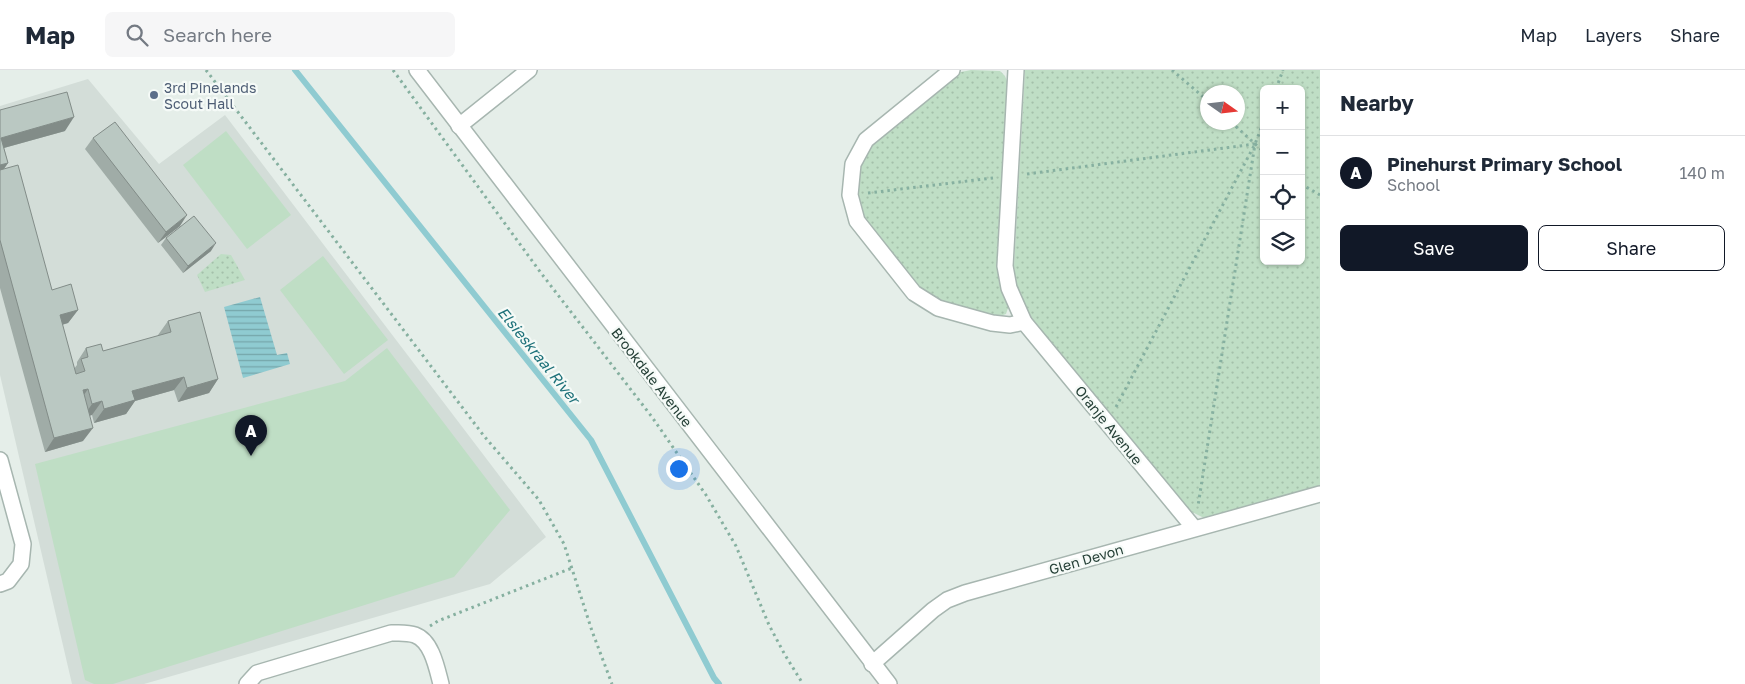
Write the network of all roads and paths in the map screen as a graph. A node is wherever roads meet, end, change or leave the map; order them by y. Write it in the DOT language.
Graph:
graph roads {
  1 [pos="206,70"];
  2 [pos="392,70"];
  3 [pos="417,70"];
  4 [pos="530,70"];
  5 [pos="952,70"];
  6 [pos="1016,70"];
  7 [pos="1172,70"];
  8 [pos="1283,70"];
  9 [pos="1277,85"];
  10 [pos="1200,94"];
  11 [pos="459,126"];
  12 [pos="1240,130"];
  13 [pos="1260,130"];
  14 [pos="1255,144"];
  15 [pos="1260,148"];
  16 [pos="1010,176"];
  17 [pos="1305,186"];
  18 [pos="850,195"];
  19 [pos="1320,195"];
  20 [pos="1024,322"];
  21 [pos="1107,423"];
  22 [pos="0,460"];
  23 [pos="1320,494"];
  24 [pos="1194,528"];
  25 [pos="572,568"];
  26 [pos="0,584"];
  27 [pos="418,635"];
  28 [pos="872,664"];
  29 [pos="247,684"];
  30 [pos="441,684"];
  31 [pos="612,684"];
  32 [pos="803,684"];
  33 [pos="889,684"];
  1 -- 25 [label="path"];
  2 -- 32 [label="path"];
  3 -- 11 [label="street, Brookdale Avenue"];
  4 -- 11 [label="street"];
  5 -- 18 [label="street"];
  6 -- 16 [label="street, Oranje Avenue"];
  7 -- 10 [label="path"];
  8 -- 9 [label="path"];
  11 -- 28 [label="street, Brookdale Avenue"];
  12 -- 14 [label="path"];
  13 -- 14 [label="path"];
  14 -- 15 [label="path"];
  14 -- 16 [label="path"];
  14 -- 21 [label="path"];
  14 -- 24 [label="path"];
  16 -- 18 [label="path"];
  16 -- 20 [label="street, Oranje Avenue"];
  17 -- 19 [label="path"];
  18 -- 20 [label="street"];
  20 -- 21 [label="street, Oranje Avenue"];
  21 -- 24 [label="street, Oranje Avenue"];
  22 -- 26 [label="street"];
  23 -- 24 [label="street, Glen Devon"];
  24 -- 28 [label="street, Glen Devon"];
  25 -- 27 [label="path"];
  25 -- 31 [label="path"];
  27 -- 29 [label="street"];
  27 -- 30 [label="street"];
  28 -- 33 [label="street, Brookdale Avenue"];
}
